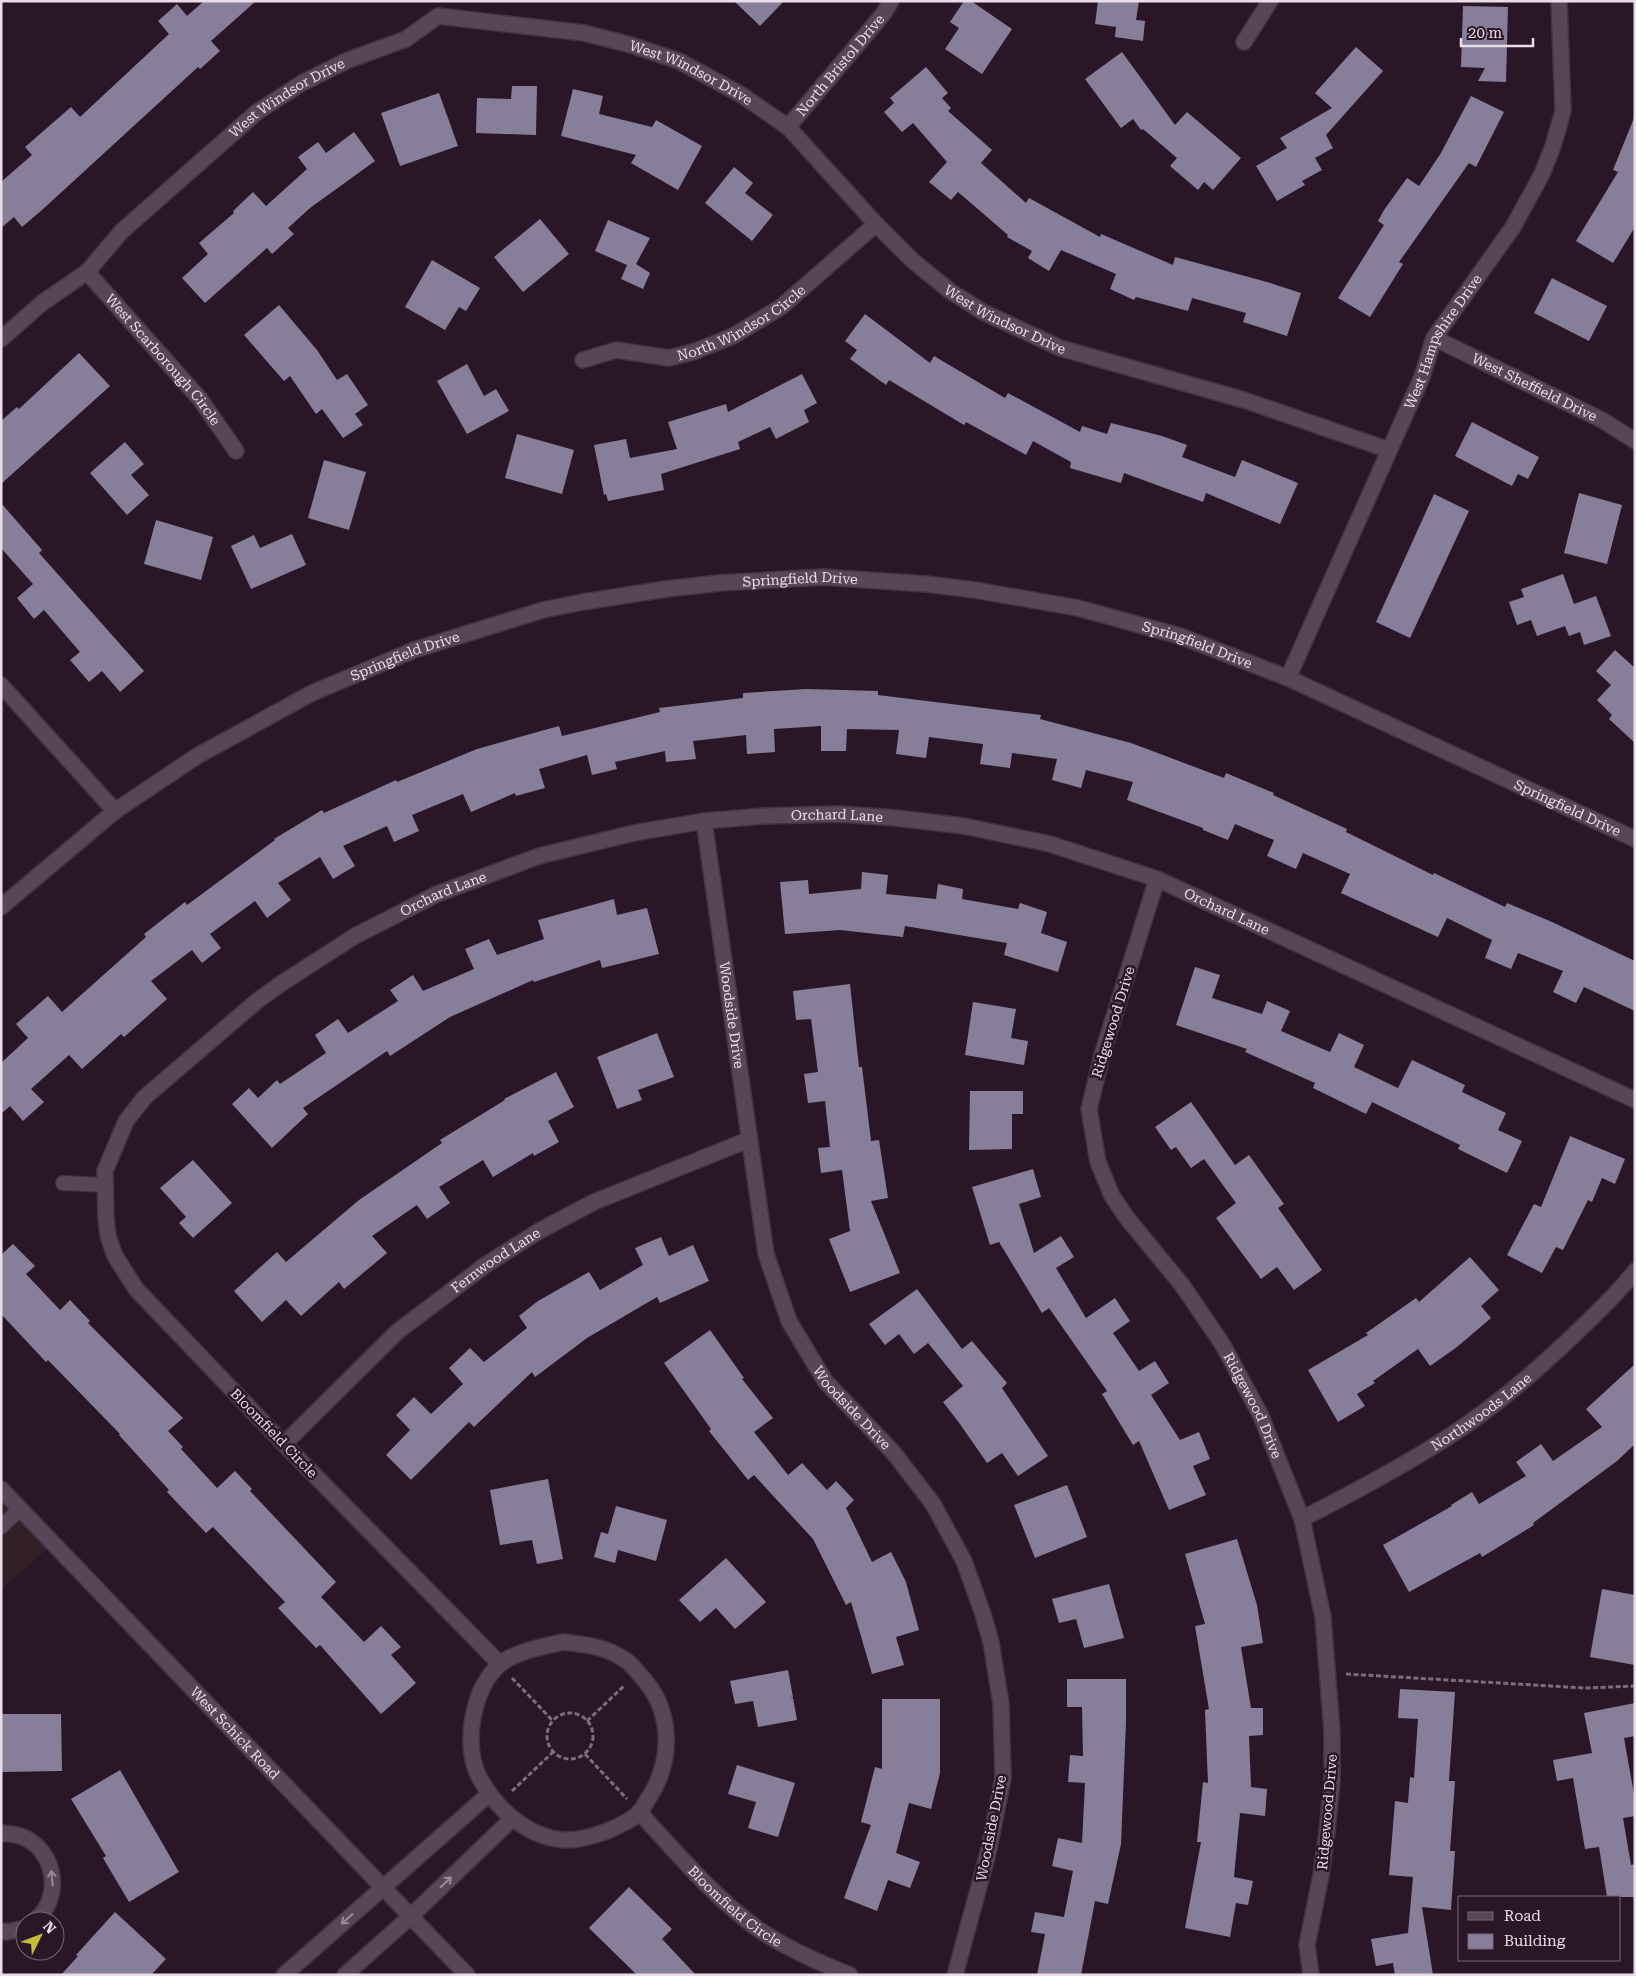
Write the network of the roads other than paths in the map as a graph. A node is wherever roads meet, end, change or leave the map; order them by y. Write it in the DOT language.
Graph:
graph roads {
  1 [pos="891,1"];
  2 [pos="1270,1"];
  3 [pos="1559,1"];
  4 [pos="1244,42"];
  5 [pos="788,127"];
  6 [pos="876,224"];
  7 [pos="87,272"];
  8 [pos="1434,338"];
  9 [pos="1,339"];
  10 [pos="583,360"];
  11 [pos="1635,441"];
  12 [pos="1389,450"];
  13 [pos="236,451"];
  14 [pos="1288,678"];
  15 [pos="1,685"];
  16 [pos="115,811"];
  17 [pos="704,821"];
  18 [pos="1635,839"];
  19 [pos="1157,879"];
  20 [pos="1,908"];
  21 [pos="1635,1100"];
  22 [pos="748,1140"];
  23 [pos="106,1178"];
  24 [pos="63,1183"];
  25 [pos="1635,1271"];
  26 [pos="284,1444"];
  27 [pos="1,1490"];
  28 [pos="20,1509"];
  29 [pos="1302,1520"];
  30 [pos="1,1527"];
  31 [pos="500,1664"];
  32 [pos="493,1800"];
  33 [pos="640,1812"];
  34 [pos="512,1820"];
  35 [pos="1,1834"];
  36 [pos="383,1887"];
  37 [pos="44,1911"];
  38 [pos="411,1916"];
  39 [pos="15,1930"];
  40 [pos="1,1931"];
  41 [pos="284,1975"];
  42 [pos="345,1975"];
  43 [pos="468,1975"];
  44 [pos="850,1975"];
  45 [pos="956,1975"];
  46 [pos="1311,1975"];
  1 -- 5 [label="street, North Bristol Drive"];
  2 -- 4 [label="street"];
  3 -- 8 [label="street, West Hampshire Drive"];
  5 -- 6 [label="street, West Windsor Drive"];
  5 -- 7 [label="street, West Windsor Drive"];
  6 -- 10 [label="street, North Windsor Circle"];
  6 -- 12 [label="street, West Windsor Drive"];
  7 -- 9 [label="street, West Windsor Drive"];
  7 -- 13 [label="street, West Scarborough Circle"];
  8 -- 11 [label="street, West Sheffield Drive"];
  8 -- 12 [label="street, West Hampshire Drive"];
  12 -- 14 [label="street, West Hampshire Drive"];
  14 -- 16 [label="street, Springfield Drive"];
  14 -- 18 [label="street, Springfield Drive"];
  15 -- 16 [label="street"];
  16 -- 20 [label="street, Springfield Drive"];
  17 -- 19 [label="street, Orchard Lane"];
  17 -- 22 [label="street, Woodside Drive"];
  17 -- 23 [label="street, Orchard Lane"];
  19 -- 21 [label="street, Orchard Lane"];
  19 -- 29 [label="street, Ridgewood Drive"];
  22 -- 26 [label="street, Fernwood Lane"];
  22 -- 45 [label="street, Woodside Drive"];
  23 -- 24 [label="lane"];
  23 -- 26 [label="street, Bloomfield Circle"];
  25 -- 29 [label="street, Northwoods Lane"];
  26 -- 31 [label="street, Bloomfield Circle"];
  27 -- 28 [label="street, West Schick Road"];
  28 -- 30 [label="lane"];
  28 -- 36 [label="street, West Schick Road"];
  29 -- 46 [label="street, Ridgewood Drive"];
  31 -- 32 [label="street"];
  31 -- 33 [label="street"];
  32 -- 34 [label="street"];
  32 -- 36 [label="street"];
  33 -- 34 [label="street"];
  33 -- 44 [label="street, Bloomfield Circle"];
  38 -- 34 [label="street, one-way"];
  37 -- 35 [label="street, one-way"];
  36 -- 38 [label="street, West Schick Road"];
  36 -- 41 [label="street, one-way"];
  38 -- 42 [label="street"];
  38 -- 43 [label="street, West Schick Road"];
  39 -- 40 [label="street"];
}
